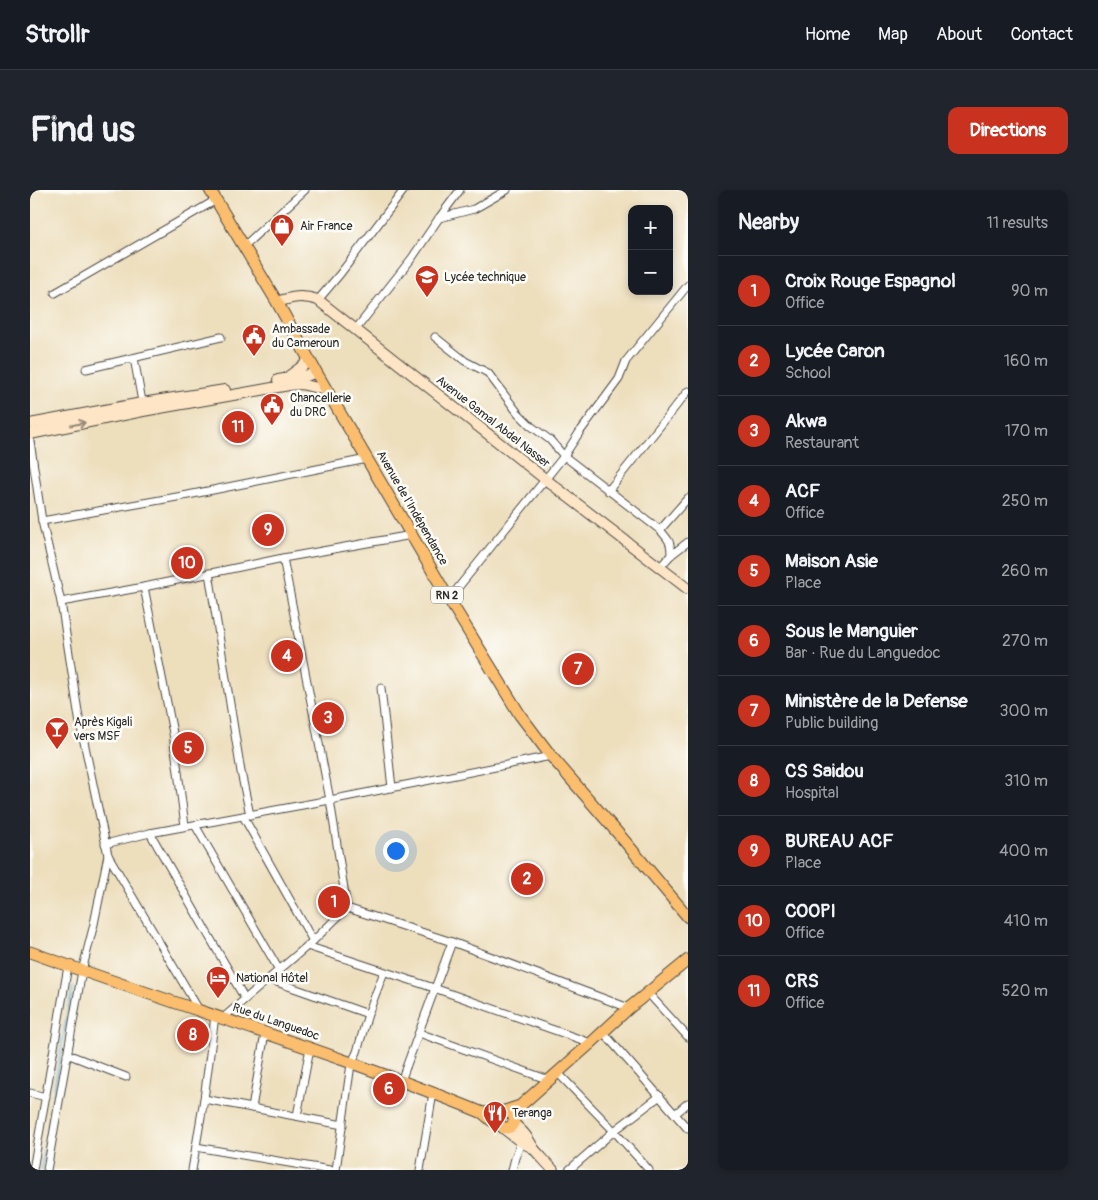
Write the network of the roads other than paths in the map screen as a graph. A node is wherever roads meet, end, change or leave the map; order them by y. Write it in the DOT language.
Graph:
graph roads {
  1 [pos="305,190"];
  2 [pos="404,190"];
  3 [pos="460,190"];
  4 [pos="508,190"];
  5 [pos="213,195"];
  6 [pos="439,218"];
  7 [pos="244,246"];
  8 [pos="688,285"];
  9 [pos="55,293"];
  10 [pos="318,300"];
  11 [pos="277,302"];
  12 [pos="356,329"];
  13 [pos="435,337"];
  14 [pos="220,338"];
  15 [pos="134,358"];
  16 [pos="309,359"];
  17 [pos="86,369"];
  18 [pos="316,372"];
  19 [pos="286,378"];
  20 [pos="326,390"];
  21 [pos="688,391"];
  22 [pos="143,407"];
  23 [pos="30,424"];
  24 [pos="30,434"];
  25 [pos="30,441"];
  26 [pos="564,456"];
  27 [pos="367,459"];
  28 [pos="545,479"];
  29 [pos="608,490"];
  30 [pos="688,498"];
  31 [pos="42,521"];
  32 [pos="660,530"];
  33 [pos="412,534"];
  34 [pos="688,542"];
  35 [pos="671,555"];
  36 [pos="283,558"];
  37 [pos="660,567"];
  38 [pos="209,573"];
  39 [pos="144,587"];
  40 [pos="688,588"];
  41 [pos="449,599"];
  42 [pos="61,602"];
  43 [pos="381,688"];
  44 [pos="551,756"];
  45 [pos="392,788"];
  46 [pos="330,800"];
  47 [pos="247,815"];
  48 [pos="196,825"];
  49 [pos="185,826"];
  50 [pos="150,833"];
  51 [pos="105,844"];
  52 [pos="108,855"];
  53 [pos="347,908"];
  54 [pos="688,917"];
  55 [pos="452,942"];
  56 [pos="310,944"];
  57 [pos="30,952"];
  58 [pos="688,960"];
  59 [pos="68,966"];
  60 [pos="280,970"];
  61 [pos="82,971"];
  62 [pos="384,972"];
  63 [pos="268,979"];
  64 [pos="434,988"];
  65 [pos="648,992"];
  66 [pos="245,999"];
  67 [pos="629,1008"];
  68 [pos="199,1010"];
  69 [pos="368,1014"];
  70 [pos="219,1017"];
  71 [pos="603,1032"];
  72 [pos="266,1033"];
  73 [pos="418,1033"];
  74 [pos="688,1037"];
  75 [pos="591,1044"];
  76 [pos="310,1048"];
  77 [pos="67,1054"];
  78 [pos="351,1064"];
  79 [pos="553,1076"];
  80 [pos="126,1077"];
  81 [pos="401,1081"];
  82 [pos="30,1093"];
  83 [pos="433,1093"];
  84 [pos="660,1096"];
  85 [pos="46,1097"];
  86 [pos="204,1099"];
  87 [pos="688,1103"];
  88 [pos="252,1108"];
  89 [pos="675,1114"];
  90 [pos="297,1116"];
  91 [pos="507,1120"];
  92 [pos="343,1125"];
  93 [pos="688,1129"];
  94 [pos="614,1131"];
  95 [pos="521,1142"];
  96 [pos="196,1147"];
  97 [pos="534,1148"];
  98 [pos="35,1161"];
  99 [pos="47,1167"];
  100 [pos="34,1170"];
  101 [pos="192,1170"];
  102 [pos="330,1170"];
  103 [pos="336,1170"];
  104 [pos="420,1170"];
  105 [pos="512,1170"];
  106 [pos="553,1170"];
  107 [pos="569,1170"];
  108 [pos="649,1170"];
  1 -- 7 [label="street"];
  2 -- 10 [label="street"];
  3 -- 6 [label="street"];
  4 -- 6 [label="street"];
  5 -- 7 [label="main road, Avenue de l'Indépendance / RN 2"];
  5 -- 9 [label="street"];
  6 -- 12 [label="street"];
  7 -- 11 [label="main road, Avenue de l'Indépendance / RN 2"];
  8 -- 26 [label="street"];
  10 -- 11 [label="street"];
  10 -- 12 [label="street, Avenue Gamal Abdel Nasser"];
  11 -- 16 [label="main road, Avenue de l'Indépendance / RN 2"];
  12 -- 28 [label="street, Avenue Gamal Abdel Nasser"];
  13 -- 26 [label="street"];
  14 -- 15 [label="street"];
  15 -- 17 [label="street"];
  15 -- 22 [label="street"];
  16 -- 18 [label="main road, Avenue de l'Indépendance / RN 2"];
  16 -- 19 [label="street"];
  18 -- 19 [label="street"];
  18 -- 20 [label="main road, Avenue de l'Indépendance / RN 2"];
  19 -- 22 [label="street"];
  20 -- 22 [label="street"];
  20 -- 27 [label="main road, Avenue de l'Indépendance / RN 2"];
  21 -- 29 [label="street"];
  22 -- 23 [label="street"];
  24 -- 22 [label="street, one-way"];
  25 -- 31 [label="street"];
  26 -- 28 [label="street"];
  26 -- 29 [label="street"];
  27 -- 31 [label="street"];
  27 -- 33 [label="main road, Avenue de l'Indépendance / RN 2"];
  28 -- 37 [label="street, Avenue Gamal Abdel Nasser"];
  28 -- 41 [label="street"];
  29 -- 32 [label="street"];
  30 -- 32 [label="street"];
  31 -- 42 [label="street"];
  32 -- 35 [label="street"];
  33 -- 36 [label="street"];
  33 -- 41 [label="main road, Avenue de l'Indépendance / RN 2"];
  34 -- 35 [label="street"];
  35 -- 37 [label="street"];
  36 -- 38 [label="street"];
  36 -- 46 [label="street"];
  37 -- 40 [label="street, Avenue Gamal Abdel Nasser"];
  38 -- 39 [label="street"];
  38 -- 47 [label="street"];
  39 -- 42 [label="street"];
  39 -- 49 [label="street"];
  41 -- 44 [label="main road, Avenue de l'Indépendance / RN 2"];
  42 -- 51 [label="street"];
  43 -- 45 [label="street"];
  44 -- 45 [label="street"];
  44 -- 54 [label="main road, Avenue de l'Indépendance / RN 2"];
  45 -- 46 [label="street"];
  46 -- 47 [label="street"];
  46 -- 53 [label="street"];
  47 -- 48 [label="street"];
  47 -- 56 [label="street"];
  48 -- 49 [label="street"];
  48 -- 60 [label="street"];
  49 -- 50 [label="street"];
  50 -- 51 [label="street"];
  50 -- 66 [label="street"];
  51 -- 52 [label="street"];
  52 -- 61 [label="street"];
  52 -- 68 [label="street"];
  53 -- 55 [label="street"];
  53 -- 56 [label="street"];
  55 -- 64 [label="street"];
  55 -- 67 [label="street"];
  56 -- 60 [label="street"];
  56 -- 62 [label="street"];
  57 -- 59 [label="main road, Rue du Languedoc"];
  58 -- 65 [label="main road"];
  59 -- 61 [label="main road, Rue du Languedoc"];
  59 -- 85 [label="street"];
  60 -- 63 [label="street"];
  61 -- 68 [label="main road, Rue du Languedoc"];
  61 -- 77 [label="street"];
  62 -- 64 [label="street"];
  62 -- 69 [label="street"];
  63 -- 66 [label="street"];
  63 -- 69 [label="street"];
  64 -- 73 [label="street"];
  64 -- 75 [label="street"];
  65 -- 67 [label="main road"];
  65 -- 74 [label="street"];
  66 -- 70 [label="street"];
  67 -- 71 [label="main road"];
  68 -- 70 [label="main road, Rue du Languedoc"];
  69 -- 78 [label="street"];
  70 -- 72 [label="main road, Rue du Languedoc"];
  70 -- 86 [label="street"];
  71 -- 75 [label="main road"];
  71 -- 84 [label="street"];
  72 -- 76 [label="main road, Rue du Languedoc"];
  72 -- 88 [label="street"];
  73 -- 79 [label="street"];
  73 -- 81 [label="street"];
  75 -- 79 [label="main road"];
  76 -- 78 [label="main road, Rue du Languedoc"];
  76 -- 90 [label="street"];
  77 -- 80 [label="street"];
  77 -- 99 [label="street"];
  78 -- 81 [label="main road, Rue du Languedoc"];
  78 -- 92 [label="street"];
  79 -- 91 [label="main road"];
  79 -- 94 [label="street"];
  81 -- 83 [label="main road, Rue du Languedoc"];
  82 -- 85 [label="street"];
  83 -- 91 [label="main road, Rue du Languedoc"];
  83 -- 104 [label="street"];
  84 -- 89 [label="street"];
  84 -- 94 [label="street"];
  85 -- 98 [label="street"];
  86 -- 88 [label="street"];
  86 -- 96 [label="street"];
  87 -- 89 [label="street"];
  88 -- 90 [label="street"];
  89 -- 93 [label="street"];
  90 -- 92 [label="street"];
  91 -- 95 [label="street"];
  91 -- 97 [label="street"];
  92 -- 103 [label="street"];
  94 -- 107 [label="street"];
  94 -- 108 [label="street"];
  95 -- 97 [label="street"];
  95 -- 105 [label="street"];
  96 -- 101 [label="street"];
  96 -- 102 [label="street"];
  97 -- 106 [label="street"];
  98 -- 99 [label="street"];
  98 -- 100 [label="street"];
}
